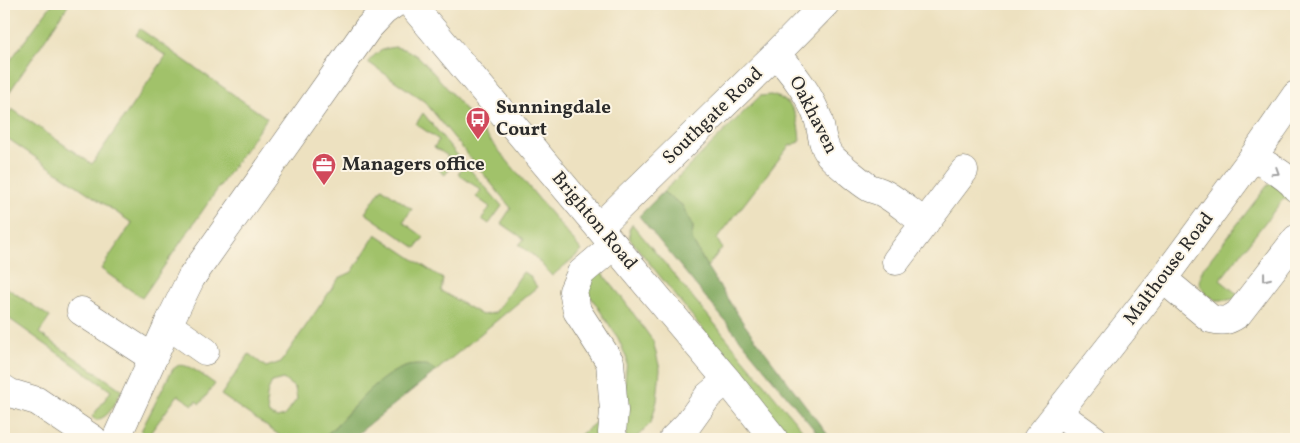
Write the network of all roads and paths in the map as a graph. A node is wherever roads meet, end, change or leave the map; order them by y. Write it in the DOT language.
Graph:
graph roads {
  1 [pos="394,4"];
  2 [pos="411,4"];
  3 [pos="825,4"];
  4 [pos="776,54"];
  5 [pos="1296,95"];
  6 [pos="1253,157"];
  7 [pos="964,171"];
  8 [pos="1296,188"];
  9 [pos="925,223"];
  10 [pos="606,236"];
  11 [pos="1296,239"];
  12 [pos="896,261"];
  13 [pos="1163,279"];
  14 [pos="81,310"];
  15 [pos="168,325"];
  16 [pos="204,352"];
  17 [pos="153,358"];
  18 [pos="727,380"];
  19 [pos="4,389"];
  20 [pos="1058,413"];
  21 [pos="93,439"];
  22 [pos="116,439"];
  23 [pos="614,439"];
  24 [pos="673,439"];
  25 [pos="774,439"];
  26 [pos="1037,439"];
  27 [pos="1094,439"];
  1 -- 15 [label="street"];
  2 -- 10 [label="street, Brighton Road"];
  3 -- 4 [label="street, Southgate Road"];
  4 -- 9 [label="street, Oakhaven"];
  4 -- 10 [label="street, Southgate Road"];
  5 -- 6 [label="street, Malthouse Road"];
  6 -- 8 [label="street, one-way"];
  6 -- 13 [label="street, Malthouse Road"];
  7 -- 9 [label="street"];
  9 -- 12 [label="street"];
  10 -- 18 [label="street, Brighton Road"];
  10 -- 23 [label="street, Southgate Road"];
  11 -- 13 [label="street, one-way"];
  13 -- 20 [label="street, Malthouse Road"];
  14 -- 17 [label="street"];
  15 -- 16 [label="street"];
  15 -- 17 [label="street"];
  17 -- 22 [label="street"];
  18 -- 24 [label="street"];
  18 -- 25 [label="street, Brighton Road"];
  19 -- 21 [label="street"];
  20 -- 26 [label="street, Malthouse Road"];
  20 -- 27 [label="street"];
}
